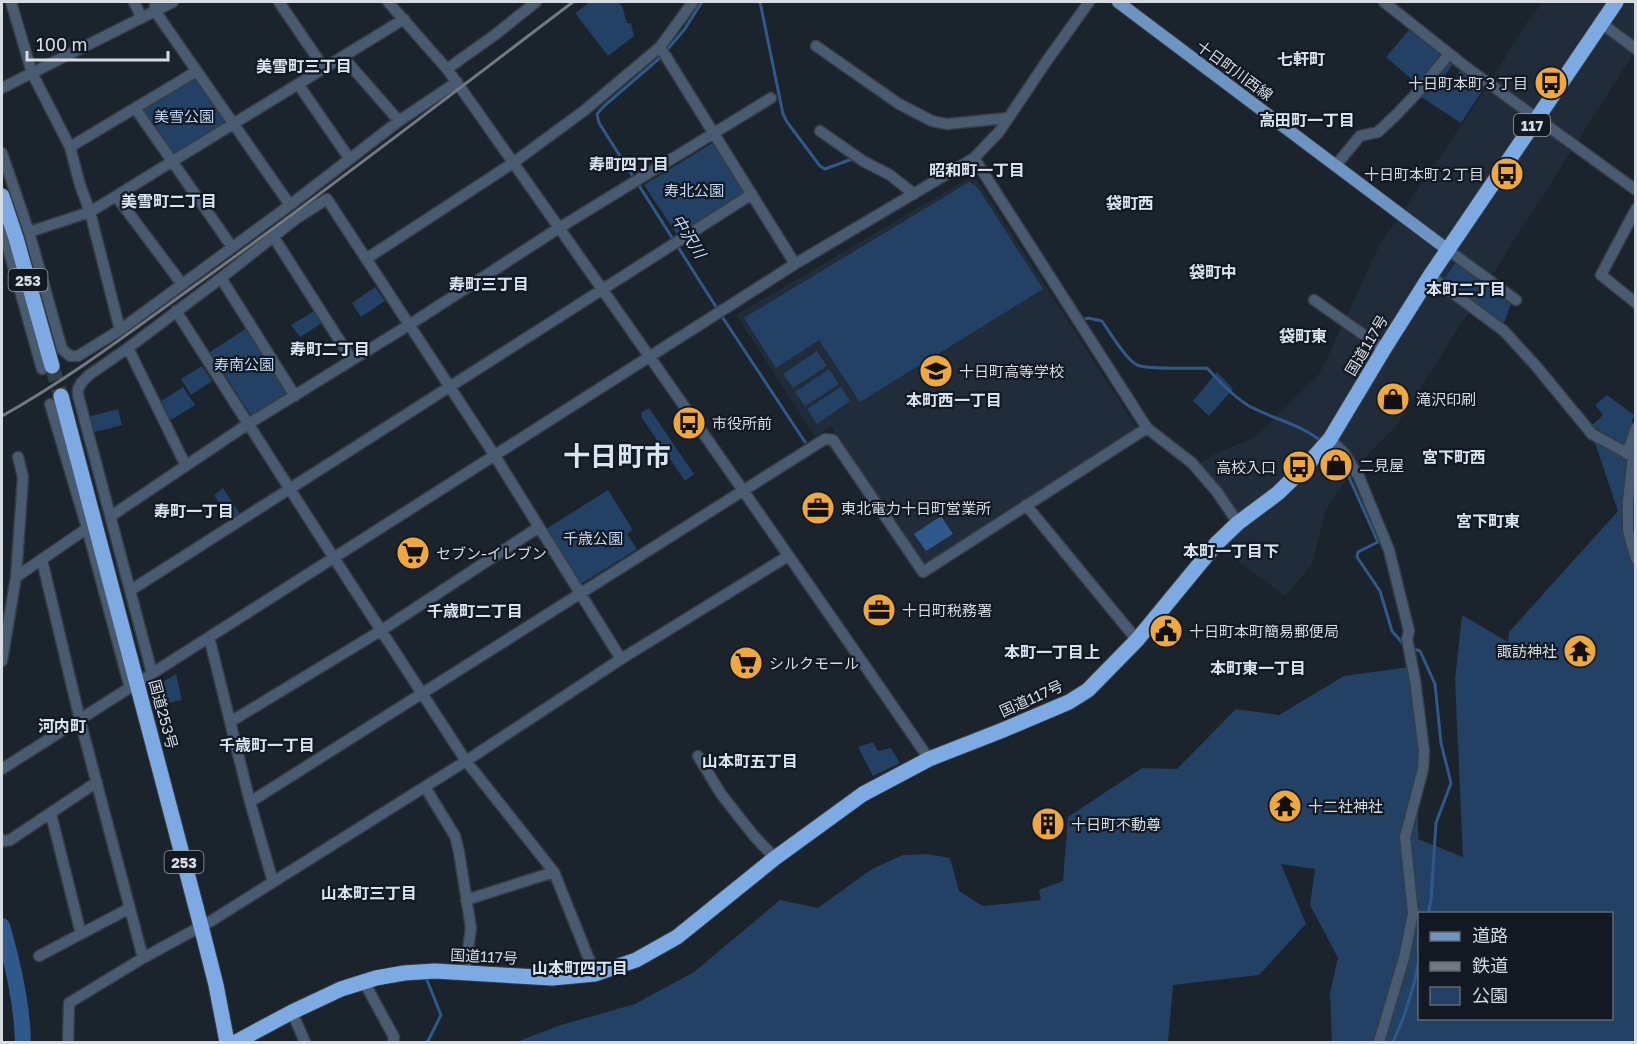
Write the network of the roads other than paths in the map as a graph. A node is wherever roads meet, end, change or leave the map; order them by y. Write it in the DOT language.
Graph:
graph roads {
  1 [pos="11,2"];
  2 [pos="134,2"];
  3 [pos="173,2"];
  4 [pos="279,2"];
  5 [pos="388,2"];
  6 [pos="536,2"];
  7 [pos="1089,2"];
  8 [pos="1118,2"];
  9 [pos="1384,2"];
  10 [pos="1616,2"];
  11 [pos="688,4"];
  12 [pos="155,6"];
  13 [pos="142,18"];
  14 [pos="404,19"];
  15 [pos="1601,23"];
  16 [pos="816,46"];
  17 [pos="660,47"];
  18 [pos="1635,49"];
  19 [pos="1449,54"];
  20 [pos="343,57"];
  21 [pos="324,68"];
  22 [pos="447,69"];
  23 [pos="196,71"];
  24 [pos="32,73"];
  25 [pos="457,82"];
  26 [pos="298,84"];
  27 [pos="2,88"];
  28 [pos="771,98"];
  29 [pos="135,108"];
  30 [pos="1008,118"];
  31 [pos="1536,118"];
  32 [pos="399,121"];
  33 [pos="233,124"];
  34 [pos="820,131"];
  35 [pos="713,132"];
  36 [pos="70,147"];
  37 [pos="2,153"];
  38 [pos="349,158"];
  39 [pos="974,158"];
  40 [pos="172,161"];
  41 [pos="513,163"];
  42 [pos="1336,165"];
  43 [pos="1635,190"];
  44 [pos="752,194"];
  45 [pos="914,194"];
  46 [pos="2,196"];
  47 [pos="117,196"];
  48 [pos="290,205"];
  49 [pos="1635,209"];
  50 [pos="90,212"];
  51 [pos="2,227"];
  52 [pos="559,228"];
  53 [pos="29,232"];
  54 [pos="273,236"];
  55 [pos="232,247"];
  56 [pos="1448,250"];
  57 [pos="366,259"];
  58 [pos="795,264"];
  59 [pos="1430,276"];
  60 [pos="220,278"];
  61 [pos="182,284"];
  62 [pos="602,290"];
  63 [pos="1314,300"];
  64 [pos="1516,300"];
  65 [pos="1635,303"];
  66 [pos="176,311"];
  67 [pos="409,325"];
  68 [pos="120,330"];
  69 [pos="128,348"];
  70 [pos="1384,349"];
  71 [pos="650,356"];
  72 [pos="352,360"];
  73 [pos="47,367"];
  74 [pos="450,387"];
  75 [pos="295,396"];
  76 [pos="56,400"];
  77 [pos="248,424"];
  78 [pos="1147,428"];
  79 [pos="1635,428"];
  80 [pos="1330,439"];
  81 [pos="495,456"];
  82 [pos="1632,456"];
  83 [pos="18,457"];
  84 [pos="186,466"];
  85 [pos="290,489"];
  86 [pos="743,491"];
  87 [pos="1026,505"];
  88 [pos="111,516"];
  89 [pos="1238,523"];
  90 [pos="91,526"];
  91 [pos="539,527"];
  92 [pos="788,556"];
  93 [pos="334,558"];
  94 [pos="42,560"];
  95 [pos="1635,560"];
  96 [pos="16,577"];
  97 [pos="131,591"];
  98 [pos="580,594"];
  99 [pos="382,630"];
  100 [pos="209,638"];
  101 [pos="1137,640"];
  102 [pos="621,659"];
  103 [pos="2,661"];
  104 [pos="152,673"];
  105 [pos="134,685"];
  106 [pos="423,693"];
  107 [pos="80,720"];
  108 [pos="230,722"];
  109 [pos="698,756"];
  110 [pos="929,759"];
  111 [pos="466,761"];
  112 [pos="2,770"];
  113 [pos="97,782"];
  114 [pos="425,787"];
  115 [pos="249,802"];
  116 [pos="51,814"];
  117 [pos="2,840"];
  118 [pos="776,858"];
  119 [pos="554,872"];
  120 [pos="273,882"];
  121 [pos="466,900"];
  122 [pos="130,908"];
  123 [pos="201,926"];
  124 [pos="81,934"];
  125 [pos="39,956"];
  126 [pos="143,958"];
  127 [pos="465,972"];
  128 [pos="595,974"];
  129 [pos="364,982"];
  130 [pos="292,1012"];
  131 [pos="68,1042"];
  132 [pos="227,1042"];
  133 [pos="236,1042"];
  134 [pos="305,1042"];
  135 [pos="393,1042"];
  136 [pos="1379,1042"];
  1 -- 24 [label="street"];
  2 -- 13 [label="street"];
  3 -- 12 [label="street"];
  4 -- 21 [label="street"];
  5 -- 14 [label="street"];
  6 -- 22 [label="street"];
  7 -- 30 [label="street"];
  8 -- 42 [label="main road, 十日町川西線"];
  9 -- 19 [label="street"];
  10 -- 15 [label="highway, 国道117号 / 117"];
  11 -- 17 [label="street"];
  12 -- 13 [label="street"];
  12 -- 23 [label="street"];
  13 -- 24 [label="street"];
  14 -- 20 [label="street"];
  14 -- 22 [label="street"];
  15 -- 18 [label="street"];
  15 -- 31 [label="highway, 国道117号 / 117"];
  16 -- 30 [label="street"];
  17 -- 35 [label="street"];
  17 -- 41 [label="street"];
  19 -- 31 [label="street"];
  19 -- 42 [label="street"];
  20 -- 21 [label="street"];
  20 -- 32 [label="street"];
  21 -- 26 [label="street"];
  22 -- 25 [label="street"];
  23 -- 29 [label="street"];
  23 -- 33 [label="street"];
  24 -- 27 [label="street"];
  24 -- 36 [label="street"];
  25 -- 32 [label="street"];
  25 -- 41 [label="street"];
  26 -- 33 [label="street"];
  26 -- 38 [label="street"];
  28 -- 35 [label="street"];
  29 -- 36 [label="street"];
  29 -- 40 [label="street"];
  30 -- 39 [label="street"];
  31 -- 43 [label="street"];
  31 -- 56 [label="highway, 国道117号 / 117"];
  32 -- 38 [label="street"];
  33 -- 40 [label="street"];
  33 -- 48 [label="street"];
  34 -- 45 [label="street"];
  35 -- 44 [label="street"];
  35 -- 52 [label="street"];
  36 -- 50 [label="street"];
  37 -- 53 [label="street"];
  38 -- 48 [label="street"];
  39 -- 45 [label="street"];
  39 -- 78 [label="street"];
  40 -- 47 [label="street"];
  40 -- 55 [label="street"];
  41 -- 52 [label="street"];
  41 -- 57 [label="street"];
  42 -- 56 [label="main road, 十日町川西線"];
  44 -- 58 [label="street"];
  44 -- 62 [label="street"];
  45 -- 58 [label="street"];
  46 -- 73 [label="highway, 253"];
  47 -- 50 [label="street"];
  47 -- 61 [label="street"];
  48 -- 55 [label="street"];
  49 -- 65 [label="street"];
  50 -- 53 [label="street"];
  50 -- 68 [label="street"];
  51 -- 73 [label="street"];
  52 -- 62 [label="street"];
  52 -- 67 [label="street"];
  53 -- 68 [label="street"];
  54 -- 57 [label="street"];
  54 -- 60 [label="street"];
  54 -- 72 [label="street"];
  55 -- 61 [label="street"];
  56 -- 59 [label="highway, 国道117号 / 117"];
  56 -- 64 [label="street"];
  57 -- 67 [label="street"];
  58 -- 71 [label="street"];
  59 -- 70 [label="highway, 国道117号 / 117"];
  59 -- 82 [label="street"];
  60 -- 66 [label="street"];
  60 -- 75 [label="street"];
  61 -- 68 [label="street"];
  62 -- 71 [label="street"];
  62 -- 74 [label="street"];
  63 -- 70 [label="street"];
  66 -- 69 [label="street"];
  66 -- 77 [label="street"];
  67 -- 72 [label="street"];
  67 -- 74 [label="street"];
  69 -- 84 [label="street"];
  69 -- 88 [label="street"];
  70 -- 80 [label="highway, 国道117号 / 117"];
  71 -- 81 [label="street"];
  71 -- 86 [label="street"];
  72 -- 75 [label="street"];
  74 -- 81 [label="street"];
  74 -- 85 [label="street"];
  75 -- 77 [label="street"];
  76 -- 90 [label="highway, 国道253号 / 253"];
  77 -- 84 [label="street"];
  77 -- 85 [label="street"];
  78 -- 87 [label="street"];
  78 -- 89 [label="street"];
  79 -- 82 [label="street"];
  80 -- 89 [label="highway, 国道117号 / 117"];
  80 -- 136 [label="street"];
  81 -- 91 [label="street"];
  81 -- 93 [label="street"];
  82 -- 95 [label="street"];
  83 -- 96 [label="street"];
  84 -- 88 [label="street"];
  85 -- 93 [label="street"];
  85 -- 97 [label="street"];
  86 -- 87 [label="street"];
  86 -- 92 [label="street"];
  86 -- 98 [label="street"];
  87 -- 101 [label="street"];
  88 -- 97 [label="street"];
  89 -- 101 [label="highway, 国道117号 / 117"];
  90 -- 94 [label="street"];
  90 -- 105 [label="highway, 国道253号 / 253"];
  91 -- 98 [label="street"];
  91 -- 99 [label="street"];
  92 -- 102 [label="street"];
  92 -- 110 [label="street"];
  93 -- 99 [label="street"];
  93 -- 100 [label="street"];
  94 -- 96 [label="street"];
  94 -- 107 [label="street"];
  96 -- 103 [label="street"];
  97 -- 104 [label="street"];
  98 -- 102 [label="street"];
  98 -- 106 [label="street"];
  99 -- 106 [label="street"];
  99 -- 108 [label="street"];
  100 -- 104 [label="street"];
  100 -- 108 [label="street"];
  101 -- 110 [label="highway, 国道117号 / 117"];
  102 -- 111 [label="street"];
  104 -- 105 [label="street"];
  105 -- 107 [label="street"];
  105 -- 123 [label="highway, 国道253号 / 253"];
  106 -- 111 [label="street"];
  106 -- 115 [label="street"];
  107 -- 112 [label="street"];
  107 -- 113 [label="street"];
  108 -- 115 [label="street"];
  109 -- 118 [label="street"];
  110 -- 118 [label="highway, 国道117号 / 117"];
  111 -- 114 [label="street"];
  111 -- 119 [label="street"];
  113 -- 116 [label="street"];
  113 -- 122 [label="street"];
  114 -- 120 [label="street"];
  114 -- 121 [label="street"];
  115 -- 120 [label="street"];
  116 -- 117 [label="street"];
  116 -- 124 [label="street"];
  118 -- 128 [label="highway, 国道117号 / 117"];
  119 -- 121 [label="street"];
  119 -- 128 [label="street"];
  120 -- 123 [label="street"];
  121 -- 127 [label="street"];
  122 -- 124 [label="street"];
  122 -- 126 [label="street"];
  123 -- 126 [label="street"];
  123 -- 132 [label="highway, 国道253号 / 253"];
  124 -- 125 [label="street"];
  126 -- 131 [label="street"];
  127 -- 128 [label="highway, 国道117号 / 117"];
  127 -- 129 [label="highway, 国道117号 / 117"];
  129 -- 130 [label="highway, 国道117号 / 117"];
  129 -- 135 [label="street"];
  130 -- 133 [label="highway, 国道117号 / 117"];
  130 -- 134 [label="street"];
}
